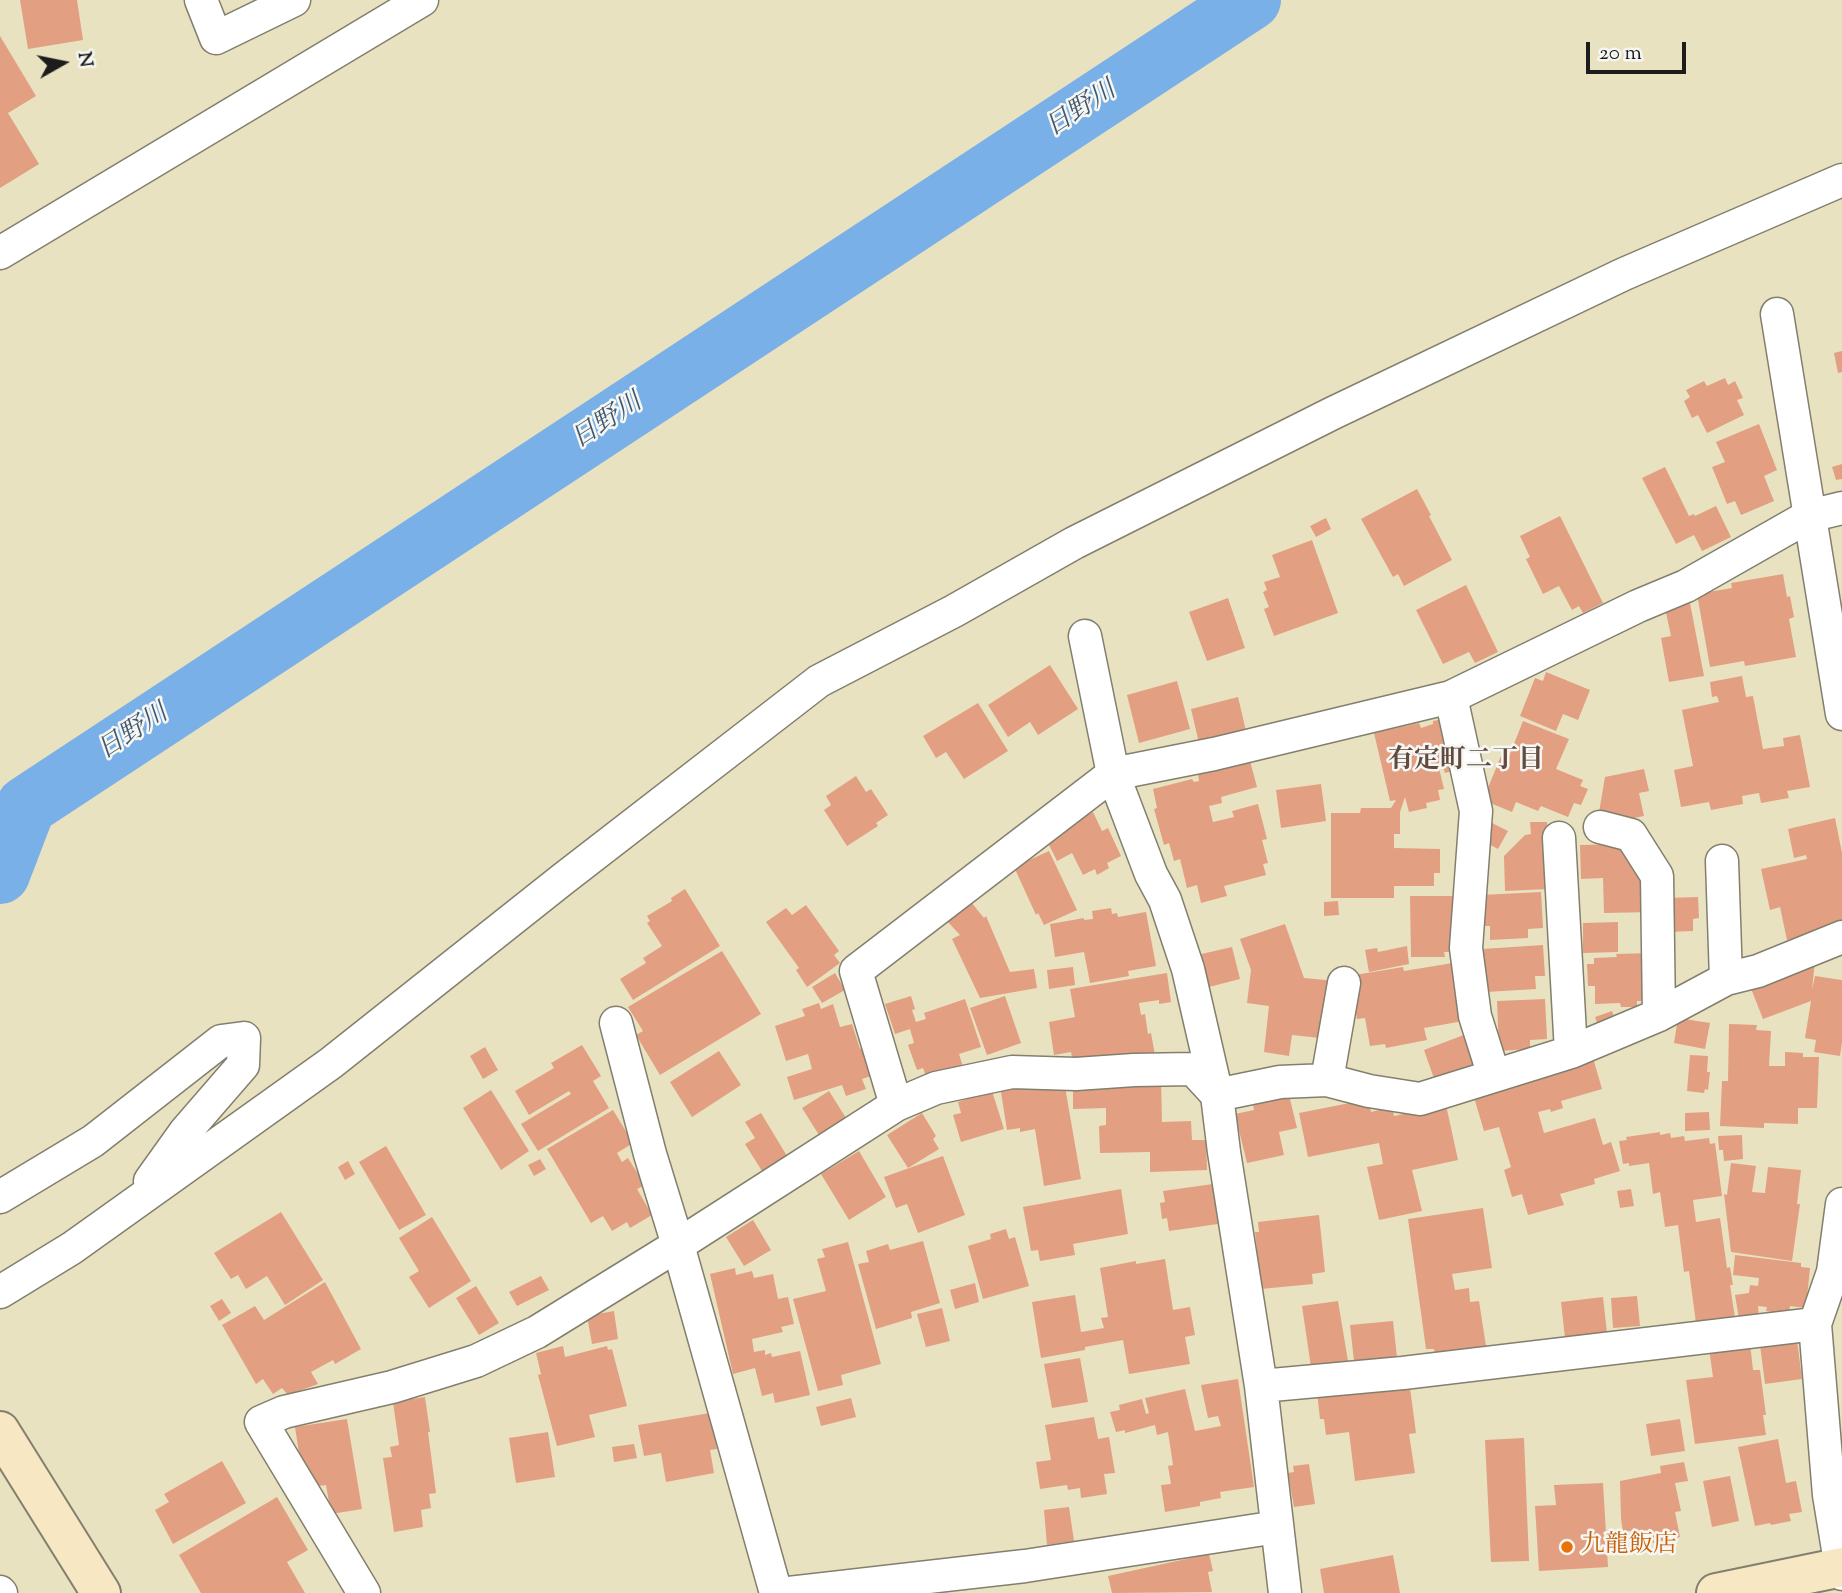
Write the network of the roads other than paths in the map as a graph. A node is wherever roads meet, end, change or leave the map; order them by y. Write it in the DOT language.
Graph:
graph roads {
  1 [pos="201,0"];
  2 [pos="294,0"];
  3 [pos="422,0"];
  4 [pos="1842,180"];
  5 [pos="0,253"];
  6 [pos="1777,314"];
  7 [pos="1842,508"];
  8 [pos="1809,516"];
  9 [pos="1085,636"];
  10 [pos="1451,697"];
  11 [pos="1842,714"];
  12 [pos="1113,774"];
  13 [pos="1600,827"];
  14 [pos="1559,838"];
  15 [pos="1722,861"];
  16 [pos="1842,937"];
  17 [pos="1726,979"];
  18 [pos="1344,983"];
  19 [pos="1659,1015"];
  20 [pos="616,1023"];
  21 [pos="1571,1052"];
  22 [pos="1494,1076"];
  23 [pos="1326,1080"];
  24 [pos="1217,1095"];
  25 [pos="896,1105"];
  26 [pos="0,1197"];
  27 [pos="132,1204"];
  28 [pos="1842,1204"];
  29 [pos="678,1245"];
  30 [pos="0,1292"];
  31 [pos="1815,1324"];
  32 [pos="1261,1386"];
  33 [pos="0,1431"];
  34 [pos="1277,1527"];
  35 [pos="1842,1570"];
  36 [pos="101,1593"];
  37 [pos="364,1593"];
  38 [pos="776,1593"];
  39 [pos="789,1593"];
  40 [pos="1285,1593"];
  41 [pos="1716,1593"];
  1 -- 2 [label="street"];
  3 -- 5 [label="street"];
  4 -- 27 [label="street"];
  6 -- 8 [label="street"];
  7 -- 8 [label="street"];
  8 -- 10 [label="street"];
  8 -- 11 [label="street"];
  9 -- 12 [label="street"];
  10 -- 12 [label="street"];
  10 -- 22 [label="street"];
  12 -- 24 [label="street"];
  12 -- 25 [label="street"];
  13 -- 19 [label="street"];
  14 -- 21 [label="street"];
  15 -- 17 [label="street"];
  16 -- 17 [label="street"];
  17 -- 19 [label="street"];
  18 -- 23 [label="street"];
  19 -- 21 [label="street"];
  20 -- 29 [label="street"];
  21 -- 22 [label="street"];
  22 -- 23 [label="street"];
  23 -- 24 [label="street"];
  24 -- 25 [label="street"];
  24 -- 32 [label="street"];
  25 -- 29 [label="street"];
  26 -- 27 [label="street"];
  27 -- 30 [label="street"];
  28 -- 31 [label="street"];
  29 -- 37 [label="street"];
  29 -- 38 [label="street"];
  31 -- 32 [label="street"];
  31 -- 35 [label="street"];
  32 -- 34 [label="street"];
  33 -- 36 [label="main road"];
  34 -- 39 [label="street"];
  34 -- 40 [label="street"];
  35 -- 41 [label="main road"];
}
